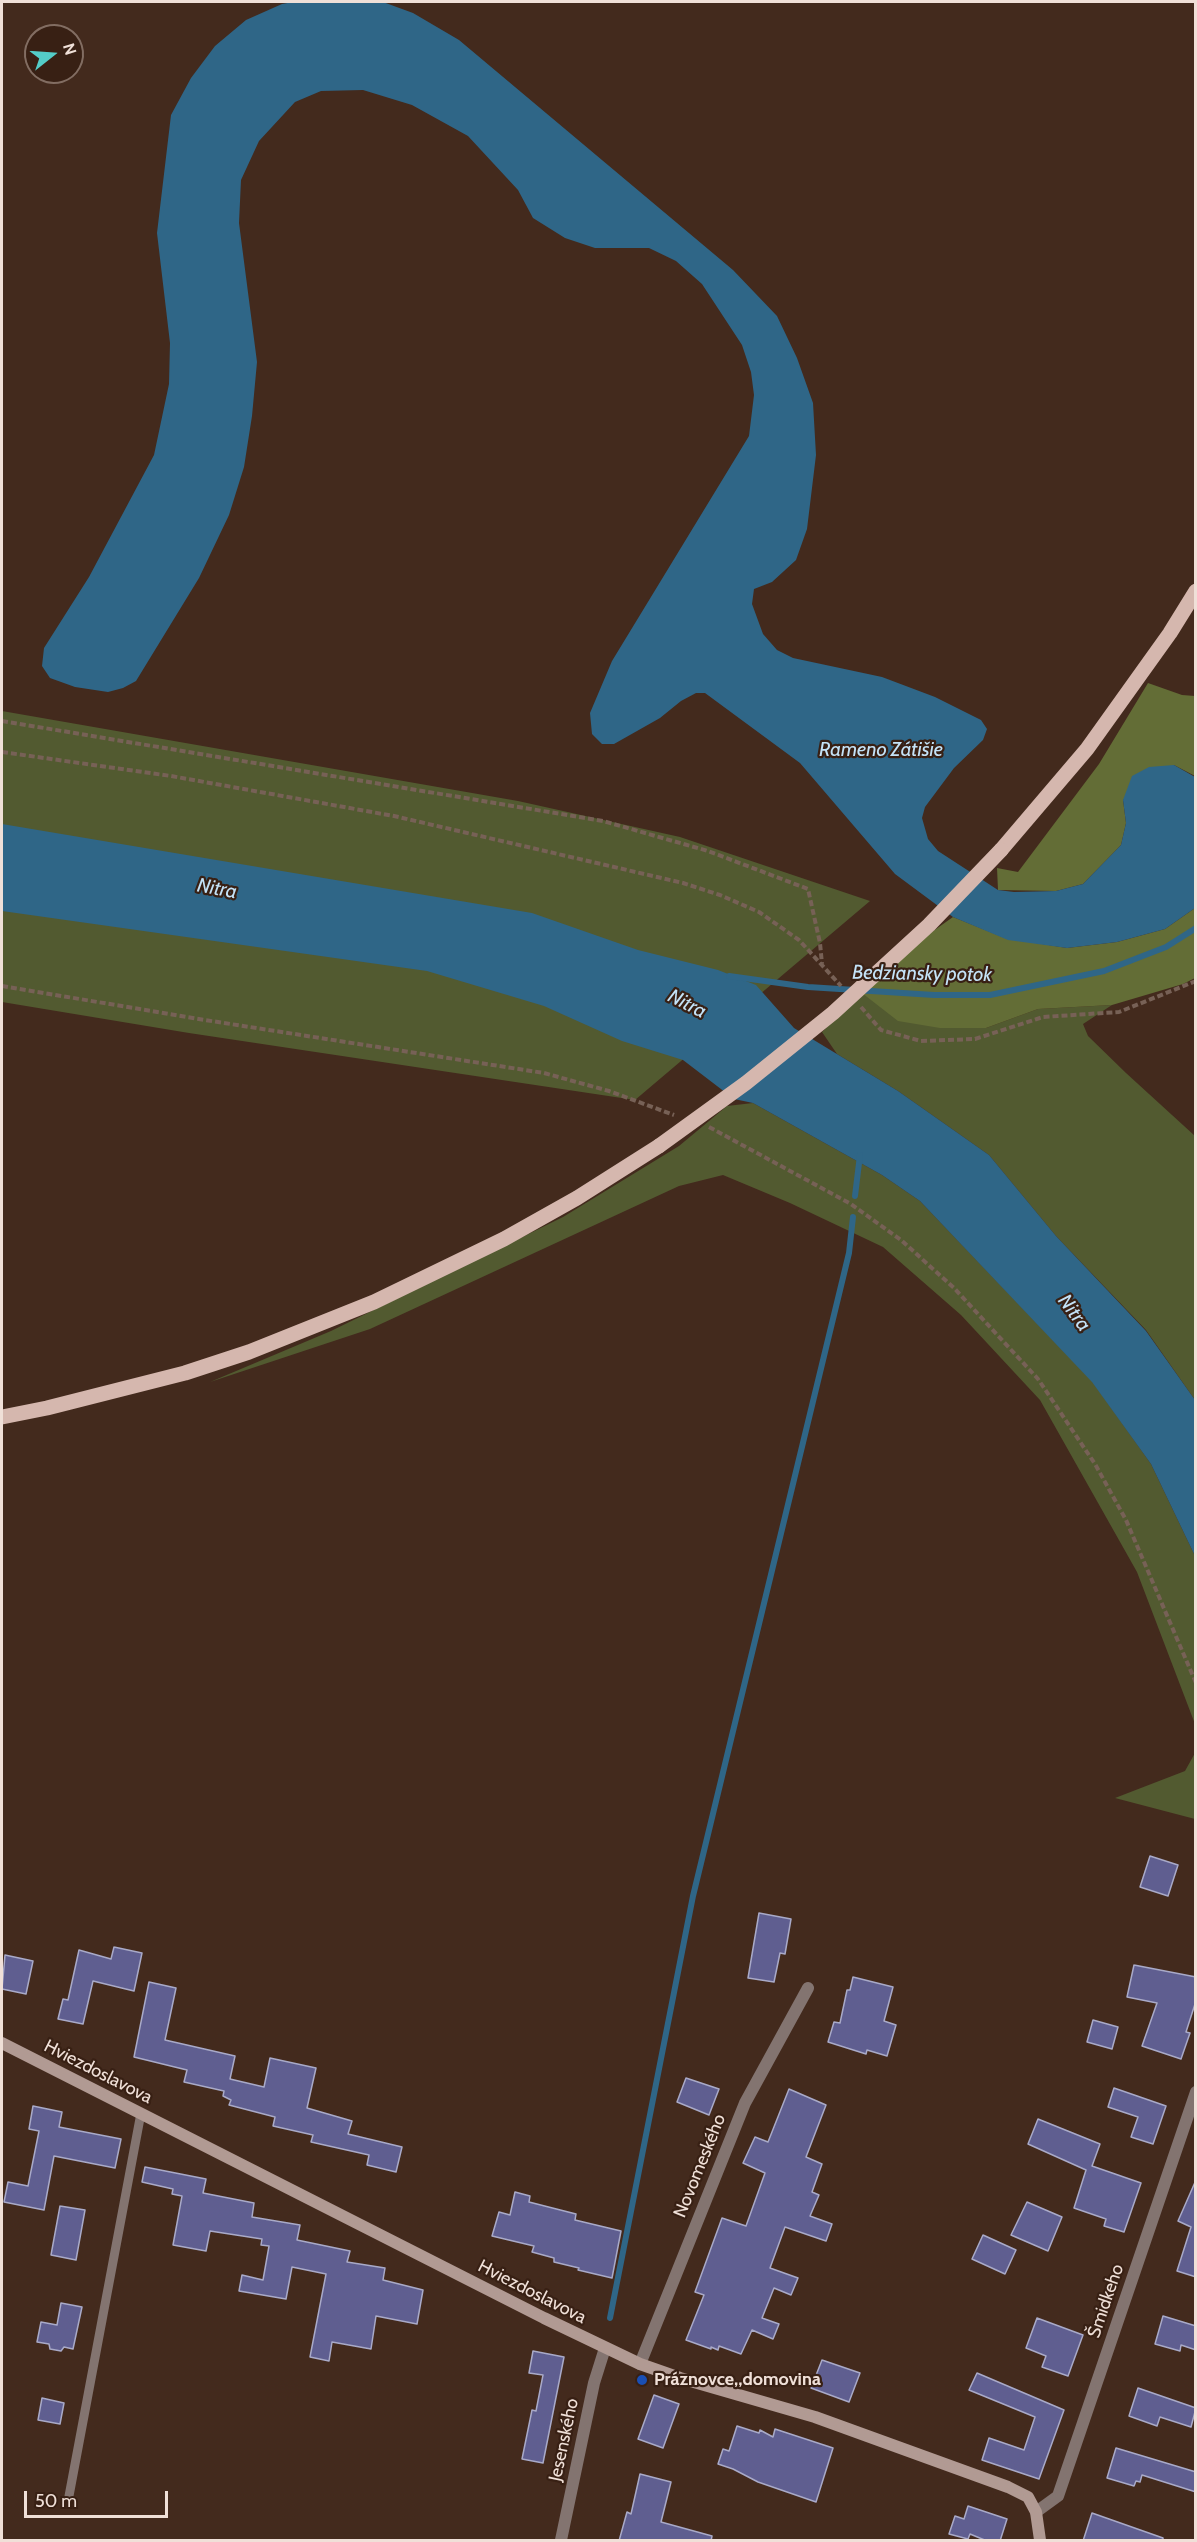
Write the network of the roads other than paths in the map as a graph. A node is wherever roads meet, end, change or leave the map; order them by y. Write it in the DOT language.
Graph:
graph roads {
  1 [pos="1196,591"];
  2 [pos="2,1417"];
  3 [pos="808,1988"];
  4 [pos="2,2043"];
  5 [pos="1196,2092"];
  6 [pos="141,2113"];
  7 [pos="605,2348"];
  8 [pos="640,2364"];
  9 [pos="69,2496"];
  10 [pos="1036,2512"];
  11 [pos="561,2541"];
  12 [pos="1040,2541"];
  1 -- 2 [label="main road, bridge"];
  3 -- 8 [label="street, Novomeského"];
  4 -- 6 [label="street, Hviezdoslavova"];
  5 -- 10 [label="street, Šmidkeho"];
  6 -- 7 [label="street, Hviezdoslavova"];
  6 -- 9 [label="lane"];
  7 -- 8 [label="street, Hviezdoslavova"];
  7 -- 11 [label="street, Jesenského"];
  8 -- 10 [label="street, Hviezdoslavova"];
  10 -- 12 [label="street"];
}
